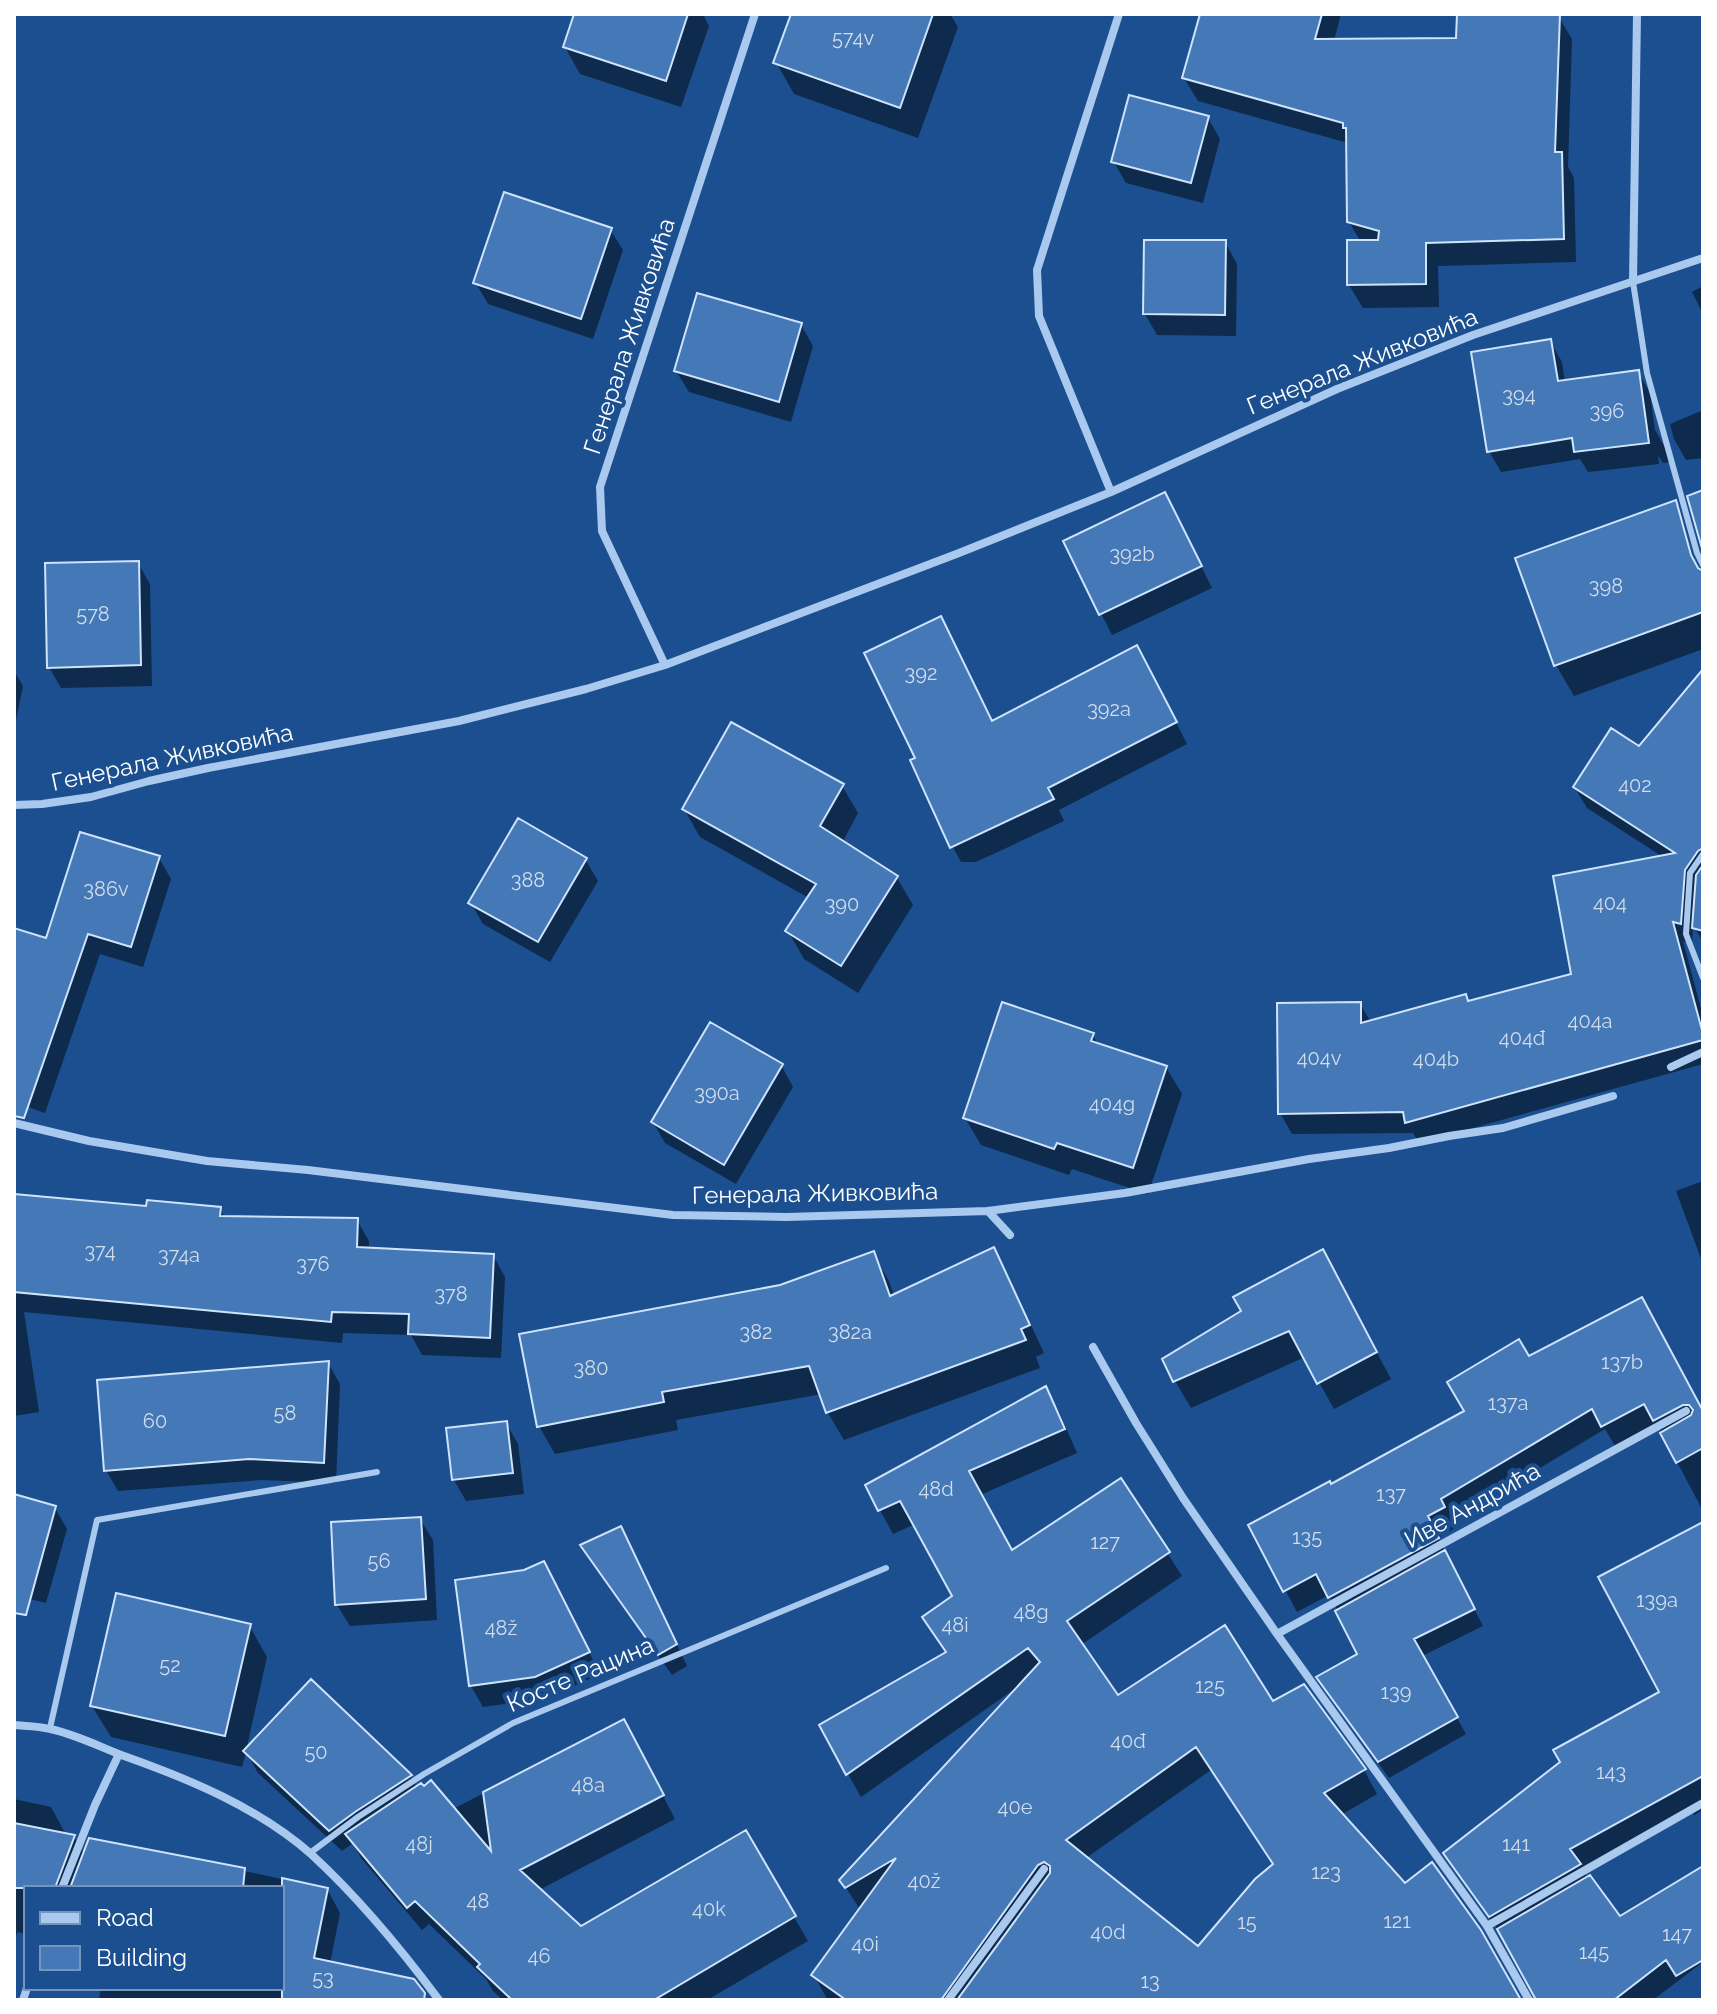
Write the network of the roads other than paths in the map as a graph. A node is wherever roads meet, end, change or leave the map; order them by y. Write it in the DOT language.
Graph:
graph roads {
  1 [pos="755,14"];
  2 [pos="1119,14"];
  3 [pos="1637,14"];
  4 [pos="1703,258"];
  5 [pos="1633,282"];
  6 [pos="1111,492"];
  7 [pos="1703,565"];
  8 [pos="665,665"];
  9 [pos="14,805"];
  10 [pos="1703,854"];
  11 [pos="1703,978"];
  12 [pos="1703,1052"];
  13 [pos="1671,1067"];
  14 [pos="1613,1096"];
  15 [pos="14,1123"];
  16 [pos="988,1211"];
  17 [pos="1010,1235"];
  18 [pos="1093,1347"];
  19 [pos="1686,1411"];
  20 [pos="377,1472"];
  21 [pos="886,1568"];
  22 [pos="1277,1634"];
  23 [pos="14,1725"];
  24 [pos="50,1728"];
  25 [pos="119,1754"];
  26 [pos="1703,1803"];
  27 [pos="310,1853"];
  28 [pos="1044,1869"];
  29 [pos="63,1886"];
  30 [pos="1487,1926"];
  31 [pos="439,2000"];
  32 [pos="948,2000"];
  33 [pos="1529,2000"];
  1 -- 8 [label="street, Генерала Живковића"];
  2 -- 6 [label="street"];
  3 -- 5 [label="street"];
  4 -- 5 [label="street, Генерала Живковића"];
  5 -- 6 [label="street, Генерала Живковића"];
  5 -- 7 [label="lane"];
  6 -- 8 [label="street, Генерала Живковића"];
  8 -- 9 [label="street, Генерала Живковића"];
  10 -- 11 [label="lane"];
  12 -- 13 [label="street"];
  14 -- 16 [label="street, Генерала Живковића"];
  15 -- 16 [label="street, Генерала Живковића"];
  16 -- 17 [label="street"];
  18 -- 22 [label="street"];
  19 -- 22 [label="street, Иве Андрића"];
  20 -- 24 [label="lane"];
  21 -- 27 [label="lane, Косте Рацина"];
  22 -- 30 [label="street"];
  23 -- 24 [label="street"];
  24 -- 25 [label="street"];
  25 -- 27 [label="street"];
  25 -- 29 [label="street"];
  26 -- 30 [label="street"];
  27 -- 31 [label="street"];
  28 -- 32 [label="street"];
  30 -- 33 [label="street"];
}
